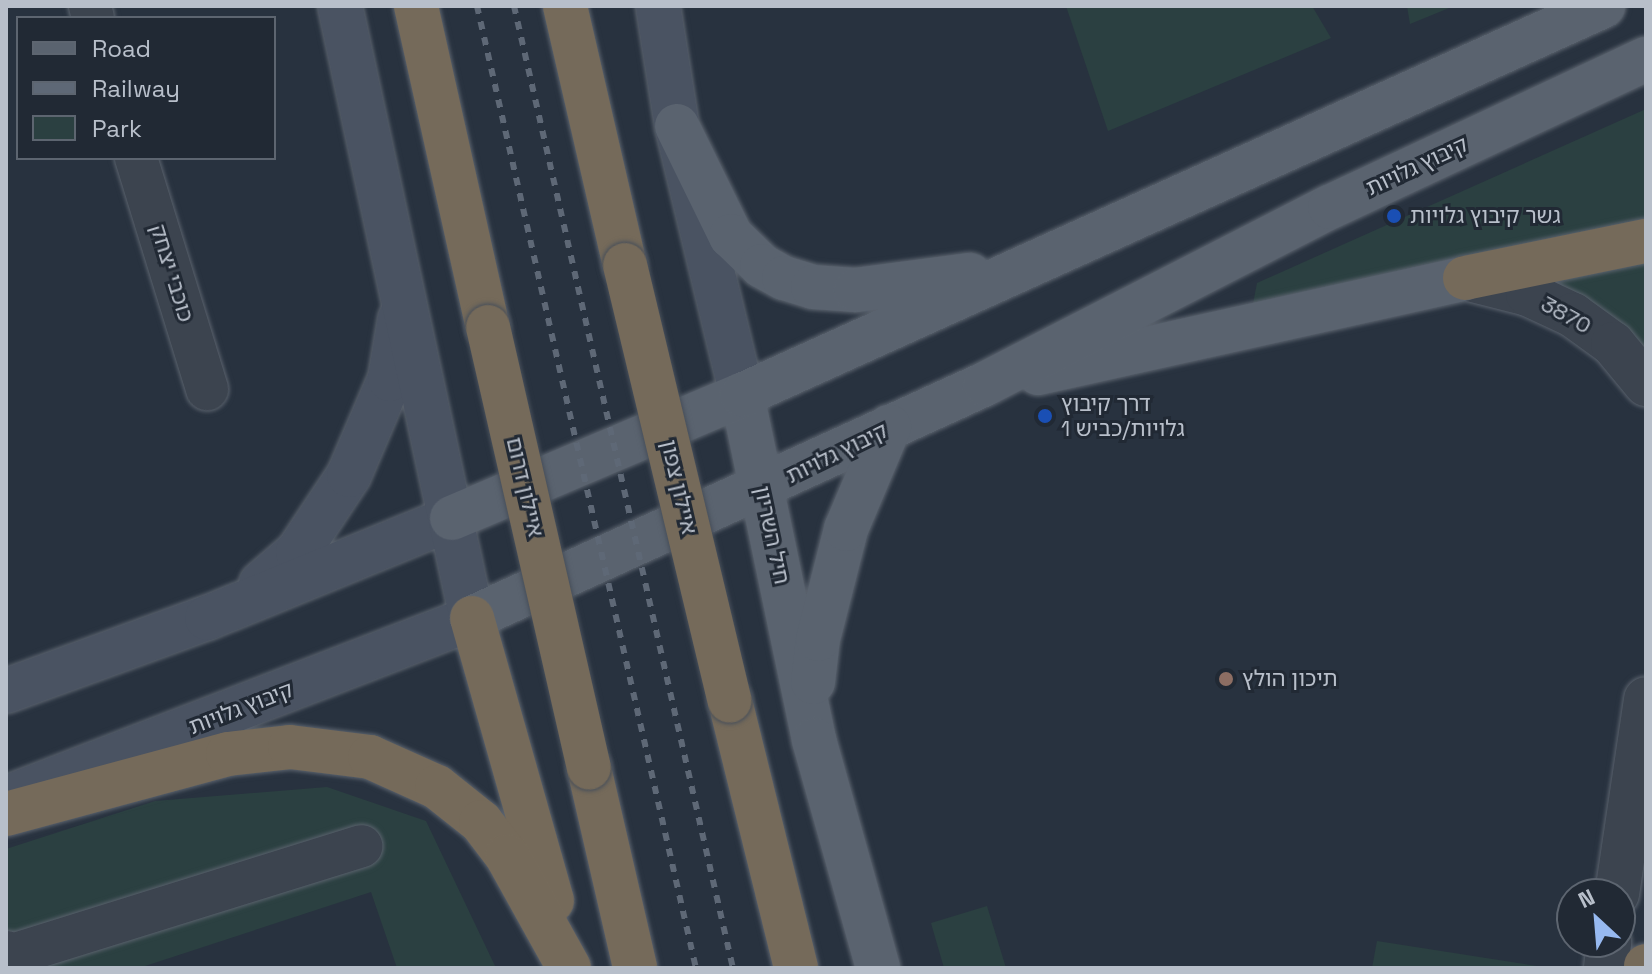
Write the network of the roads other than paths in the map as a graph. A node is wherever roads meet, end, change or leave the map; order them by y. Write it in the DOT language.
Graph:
graph roads {
  1 [pos="340,6"];
  2 [pos="416,6"];
  3 [pos="565,6"];
  4 [pos="658,6"];
  5 [pos="1603,6"];
  6 [pos="1646,59"];
  7 [pos="677,126"];
  8 [pos="137,160"];
  9 [pos="1646,241"];
  10 [pos="1069,248"];
  11 [pos="1465,278"];
  12 [pos="404,285"];
  13 [pos="985,384"];
  14 [pos="1646,384"];
  15 [pos="207,389"];
  16 [pos="742,395"];
  17 [pos="889,427"];
  18 [pos="762,488"];
  19 [pos="452,518"];
  20 [pos="207,618"];
  21 [pos="472,618"];
  22 [pos="6,691"];
  23 [pos="1646,699"];
  24 [pos="814,740"];
  25 [pos="6,798"];
  26 [pos="6,814"];
  27 [pos="361,846"];
  28 [pos="1619,878"];
  29 [pos="6,952"];
  30 [pos="570,968"];
  31 [pos="635,968"];
  32 [pos="796,968"];
  33 [pos="878,968"];
  1 -- 12 [label="main road"];
  2 -- 31 [label="highway, איילון דרום, bridge"];
  3 -- 32 [label="highway, איילון צפון, bridge"];
  4 -- 7 [label="main road, חיל השריון"];
  5 -- 10 [label="main road"];
  6 -- 13 [label="main road, קיבוץ גלויות"];
  7 -- 10 [label="main road"];
  7 -- 16 [label="main road, חיל השריון"];
  8 -- 15 [label="street, כוכבי יצחק"];
  9 -- 11 [label="highway"];
  10 -- 16 [label="main road"];
  11 -- 13 [label="main road"];
  11 -- 14 [label="street, 3870"];
  12 -- 19 [label="main road"];
  12 -- 20 [label="main road"];
  13 -- 17 [label="main road, קיבוץ גלויות"];
  16 -- 18 [label="main road, חיל השריון"];
  16 -- 19 [label="main road"];
  17 -- 18 [label="main road, קיבוץ גלויות"];
  17 -- 24 [label="main road"];
  18 -- 21 [label="main road, קיבוץ גלויות"];
  18 -- 24 [label="main road, חיל השריון"];
  19 -- 20 [label="main road"];
  19 -- 21 [label="main road"];
  20 -- 22 [label="main road"];
  21 -- 25 [label="main road, קיבוץ גלויות"];
  21 -- 30 [label="highway"];
  23 -- 28 [label="street"];
  24 -- 33 [label="main road, חיל השריון"];
  26 -- 30 [label="highway"];
  27 -- 29 [label="street"];
}
